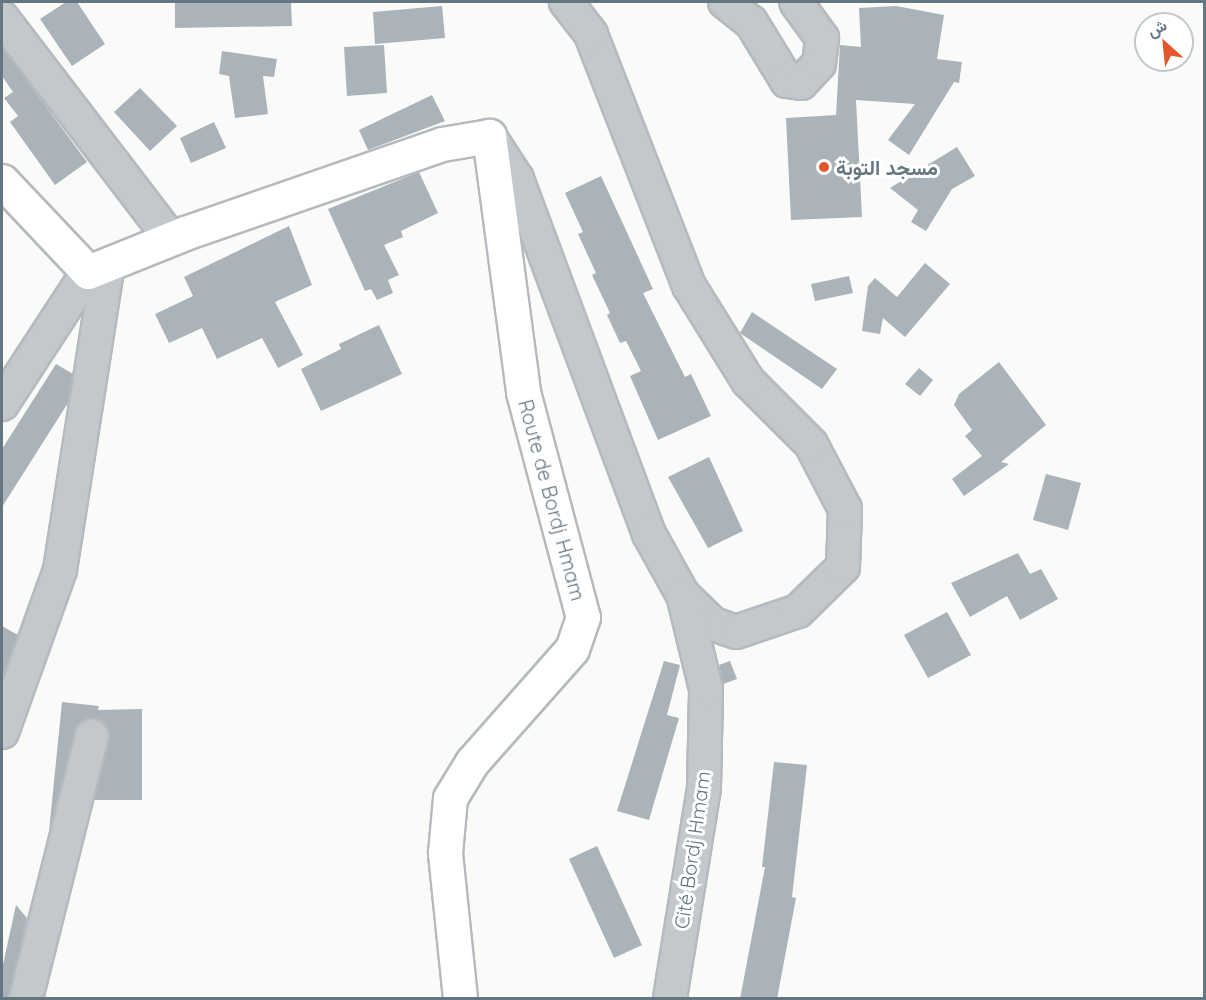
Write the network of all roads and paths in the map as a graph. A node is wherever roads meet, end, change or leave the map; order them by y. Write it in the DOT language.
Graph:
graph roads {
  1 [pos="566,2"];
  2 [pos="725,2"];
  3 [pos="796,2"];
  4 [pos="2,18"];
  5 [pos="489,136"];
  6 [pos="2,181"];
  7 [pos="171,239"];
  8 [pos="98,268"];
  9 [pos="2,404"];
  10 [pos="683,595"];
  11 [pos="2,732"];
  12 [pos="92,736"];
  13 [pos="26,999"];
  14 [pos="460,999"];
  15 [pos="670,999"];
  1 -- 10 [label="street"];
  2 -- 3 [label="street"];
  4 -- 7 [label="street"];
  5 -- 7 [label="main road"];
  5 -- 10 [label="street"];
  5 -- 14 [label="main road, Route de Bordj Hmam"];
  6 -- 8 [label="main road"];
  7 -- 8 [label="main road"];
  8 -- 9 [label="street"];
  8 -- 11 [label="street"];
  10 -- 15 [label="street, Cité Bordj Hmam"];
  12 -- 13 [label="street"];
}
